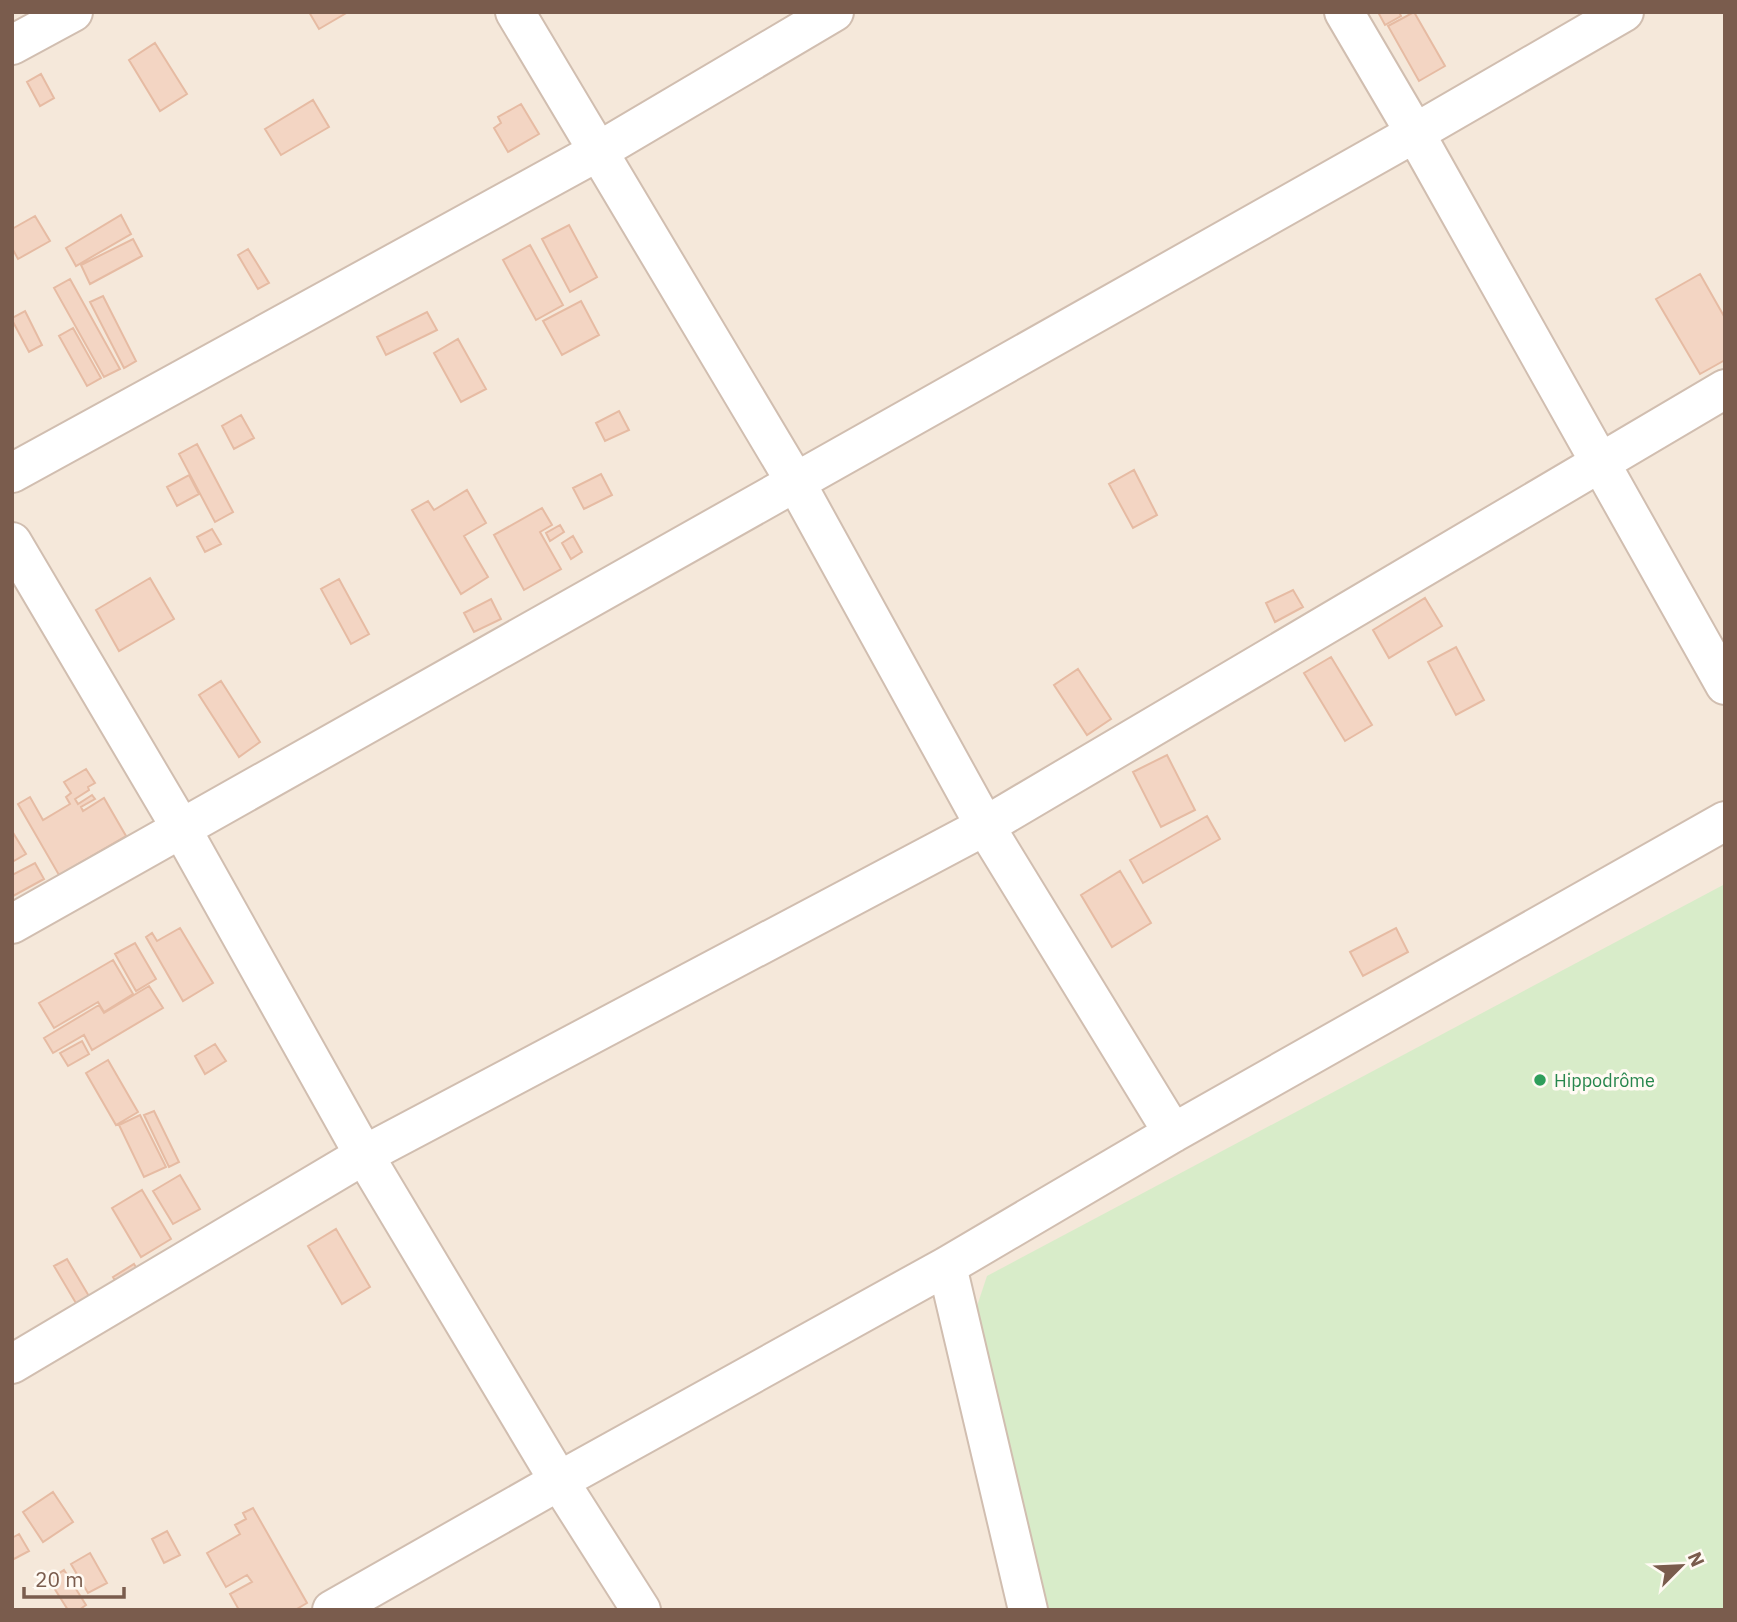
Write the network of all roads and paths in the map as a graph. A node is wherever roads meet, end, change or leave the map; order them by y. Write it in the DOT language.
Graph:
graph roads {
  1 [pos="73,12"];
  2 [pos="515,12"];
  3 [pos="834,12"];
  4 [pos="1344,12"];
  5 [pos="1624,12"];
  6 [pos="12,46"];
  7 [pos="1415,133"];
  8 [pos="597,152"];
  9 [pos="1725,389"];
  10 [pos="1600,463"];
  11 [pos="12,473"];
  12 [pos="796,483"];
  13 [pos="12,542"];
  14 [pos="1725,685"];
  15 [pos="1725,821"];
  16 [pos="985,826"];
  17 [pos="181,828"];
  18 [pos="12,923"];
  19 [pos="1173,1133"];
  20 [pos="364,1155"];
  21 [pos="947,1266"];
  22 [pos="12,1364"];
  23 [pos="559,1481"];
  24 [pos="332,1610"];
  25 [pos="641,1610"];
  26 [pos="1028,1610"];
  1 -- 6 [label="street"];
  2 -- 8 [label="street"];
  3 -- 8 [label="street"];
  4 -- 7 [label="street"];
  5 -- 7 [label="street"];
  7 -- 10 [label="street"];
  7 -- 12 [label="street"];
  8 -- 11 [label="street"];
  8 -- 12 [label="street"];
  9 -- 10 [label="street"];
  10 -- 14 [label="street"];
  10 -- 16 [label="street"];
  12 -- 16 [label="street"];
  12 -- 17 [label="street"];
  13 -- 17 [label="street"];
  15 -- 19 [label="street"];
  16 -- 19 [label="street"];
  16 -- 20 [label="street"];
  17 -- 18 [label="street"];
  17 -- 20 [label="street"];
  19 -- 21 [label="street"];
  20 -- 22 [label="street"];
  20 -- 23 [label="street"];
  21 -- 23 [label="street"];
  21 -- 26 [label="street"];
  23 -- 24 [label="street"];
  23 -- 25 [label="street"];
}
